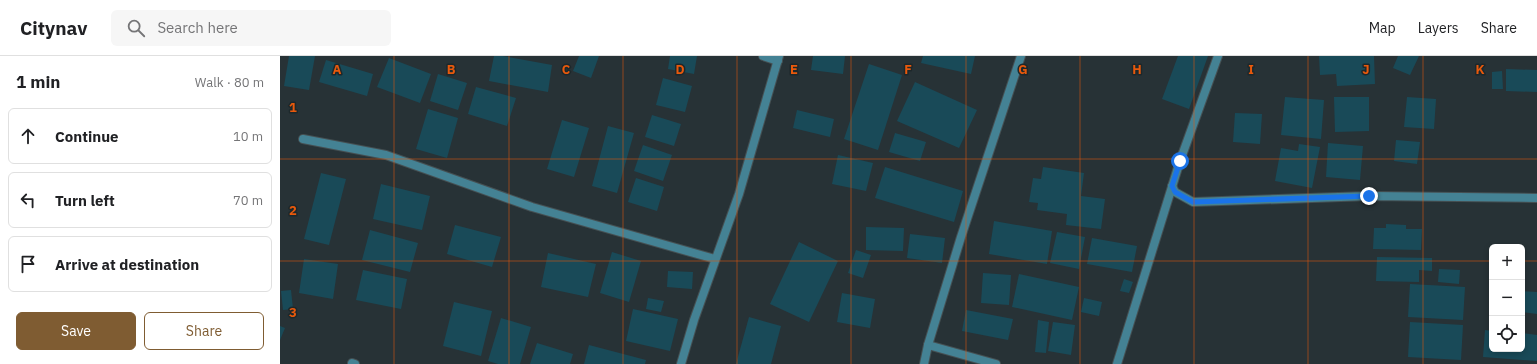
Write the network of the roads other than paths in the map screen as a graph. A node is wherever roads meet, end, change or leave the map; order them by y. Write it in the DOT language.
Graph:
graph roads {
  1 [pos="763,56"];
  2 [pos="1021,56"];
  3 [pos="1218,56"];
  4 [pos="778,58"];
  5 [pos="303,138"];
  6 [pos="1172,186"];
  7 [pos="1537,198"];
  8 [pos="715,259"];
  9 [pos="928,345"];
  10 [pos="681,364"];
  11 [pos="924,364"];
  12 [pos="996,364"];
  13 [pos="1117,364"];
  1 -- 4 [label="street"];
  2 -- 9 [label="street"];
  3 -- 6 [label="street"];
  4 -- 8 [label="street"];
  5 -- 8 [label="street"];
  6 -- 7 [label="street"];
  6 -- 13 [label="street"];
  8 -- 10 [label="street"];
  9 -- 11 [label="street"];
  9 -- 12 [label="street"];
}
